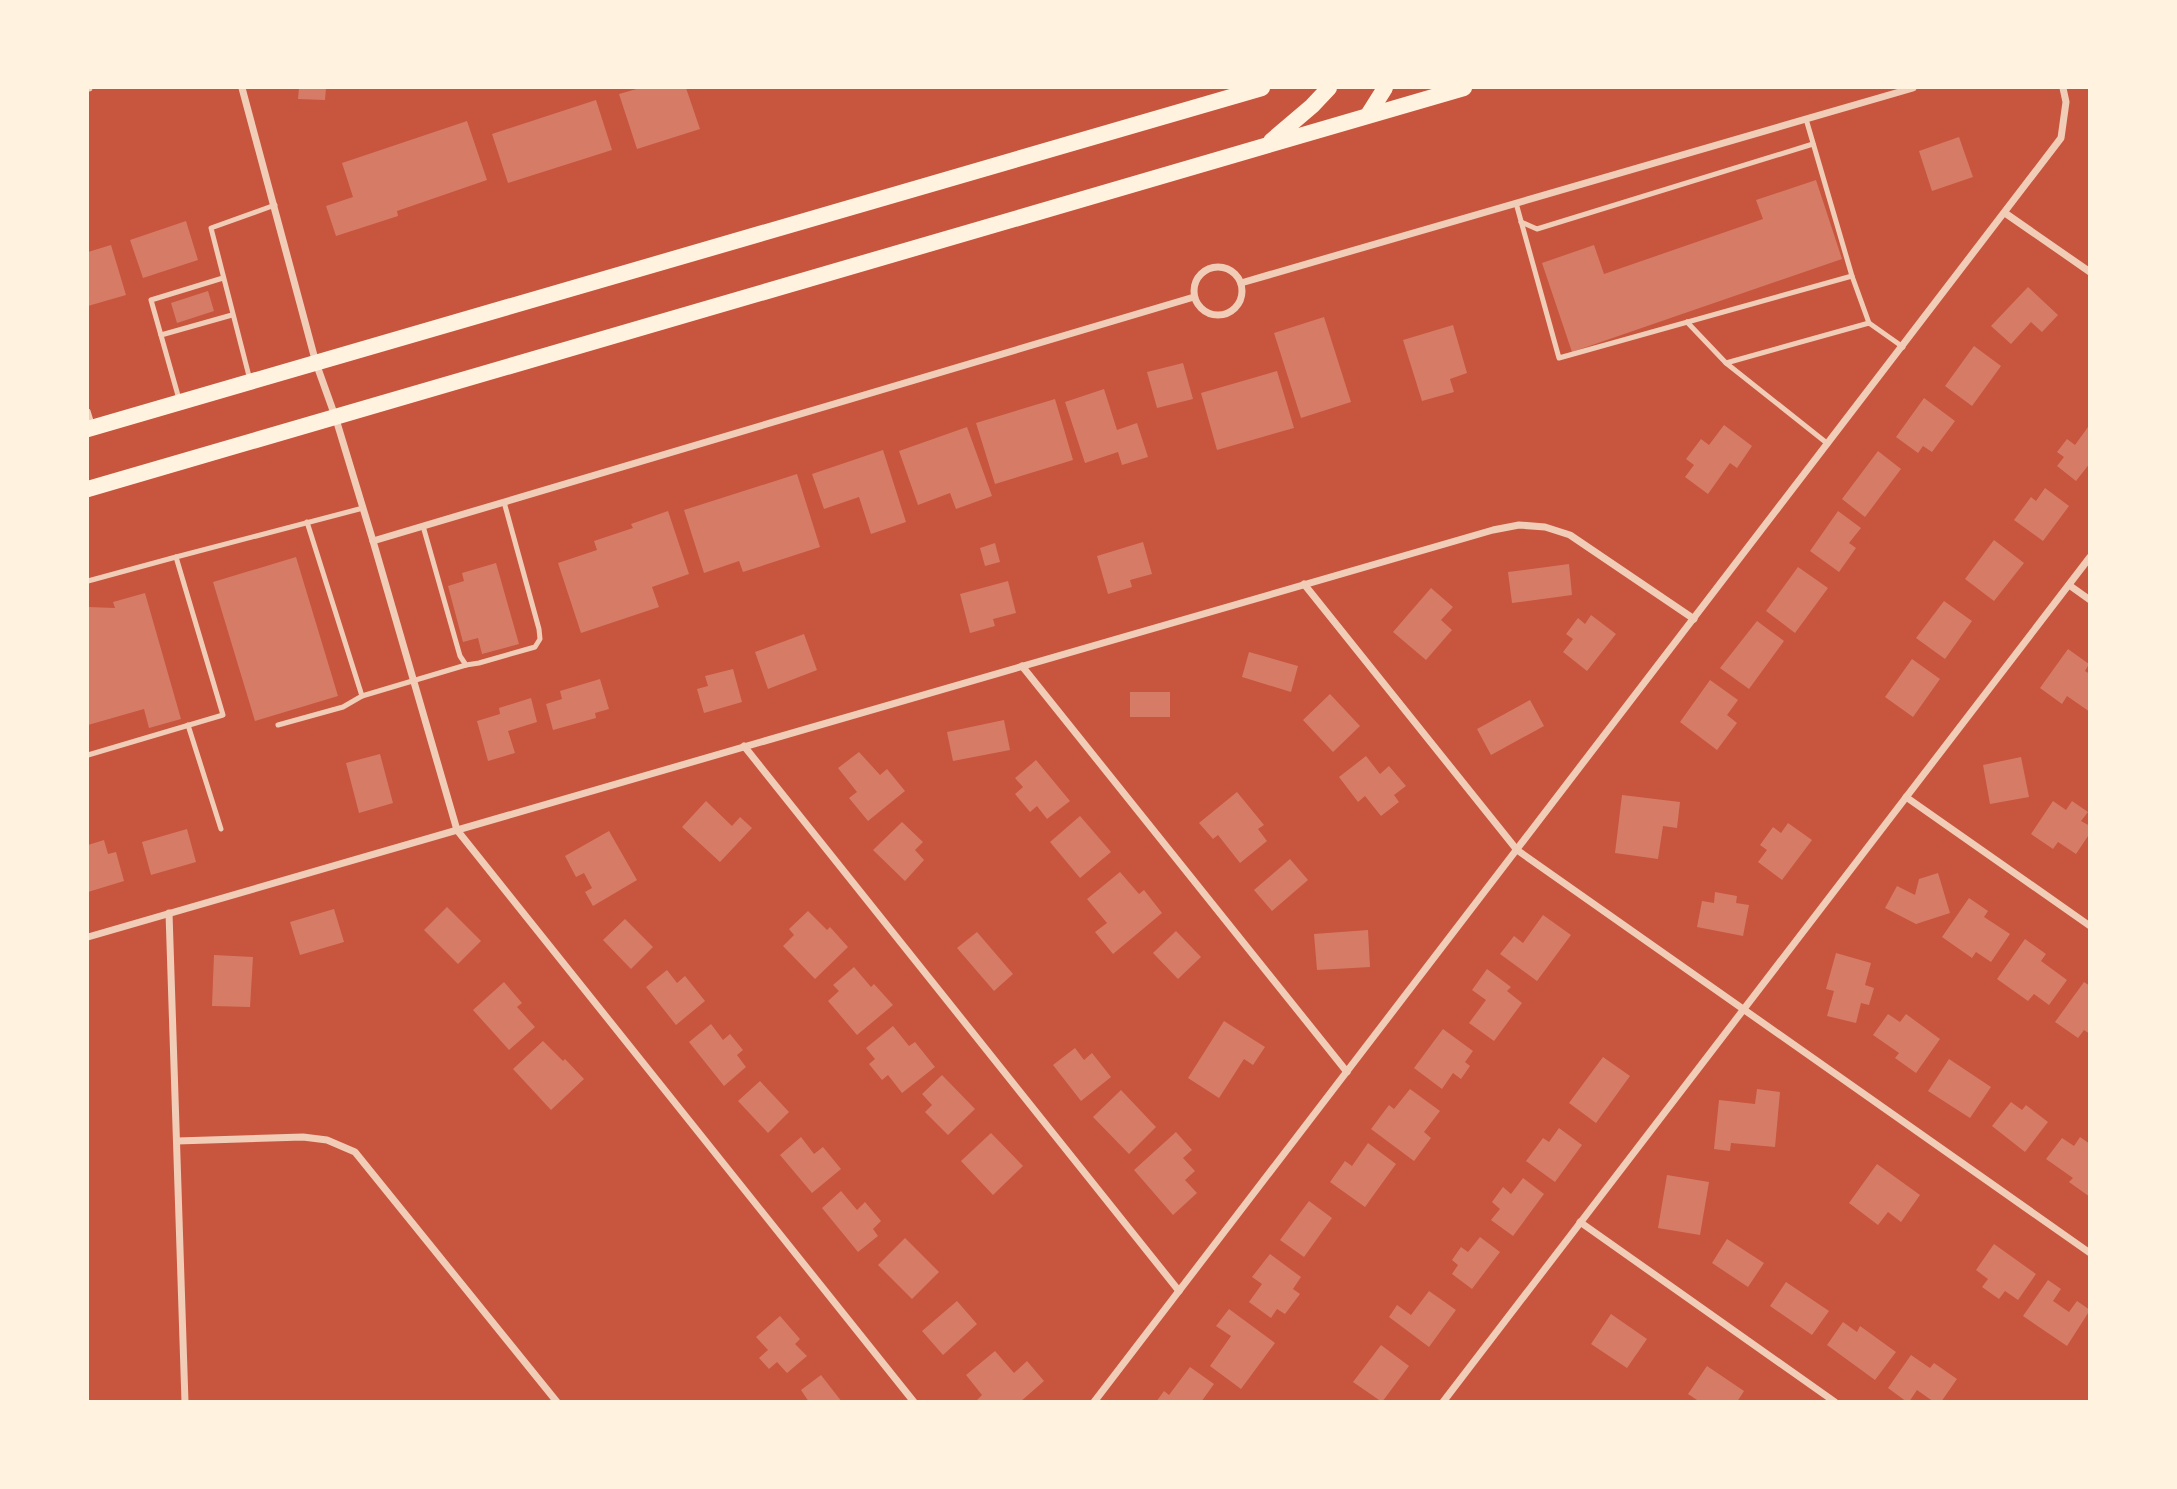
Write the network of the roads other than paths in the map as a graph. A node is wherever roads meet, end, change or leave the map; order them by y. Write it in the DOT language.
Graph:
graph roads {
  1 [pos="242,88"];
  2 [pos="1262,88"];
  3 [pos="1329,88"];
  4 [pos="1385,88"];
  5 [pos="1464,88"];
  6 [pos="1913,88"];
  7 [pos="2063,88"];
  8 [pos="1368,116"];
  9 [pos="1806,119"];
  10 [pos="1813,144"];
  11 [pos="1266,145"];
  12 [pos="1516,203"];
  13 [pos="275,205"];
  14 [pos="2005,213"];
  15 [pos="1521,222"];
  16 [pos="2090,272"];
  17 [pos="1852,276"];
  18 [pos="223,278"];
  19 [pos="1241,283"];
  20 [pos="1194,297"];
  21 [pos="232,315"];
  22 [pos="1687,322"];
  23 [pos="1869,323"];
  24 [pos="160,335"];
  25 [pos="1903,347"];
  26 [pos="316,363"];
  27 [pos="1726,363"];
  28 [pos="250,381"];
  29 [pos="180,402"];
  30 [pos="88,411"];
  31 [pos="335,416"];
  32 [pos="90,428"];
  33 [pos="1828,444"];
  34 [pos="88,489"];
  35 [pos="504,502"];
  36 [pos="363,508"];
  37 [pos="307,522"];
  38 [pos="423,526"];
  39 [pos="373,541"];
  40 [pos="177,557"];
  41 [pos="2090,557"];
  42 [pos="88,581"];
  43 [pos="1304,584"];
  44 [pos="2068,585"];
  45 [pos="2090,600"];
  46 [pos="1694,619"];
  47 [pos="466,665"];
  48 [pos="1022,666"];
  49 [pos="414,681"];
  50 [pos="362,696"];
  51 [pos="188,725"];
  52 [pos="278,725"];
  53 [pos="744,746"];
  54 [pos="88,755"];
  55 [pos="1906,797"];
  56 [pos="221,829"];
  57 [pos="457,830"];
  58 [pos="1517,850"];
  59 [pos="169,913"];
  60 [pos="2090,926"];
  61 [pos="88,937"];
  62 [pos="1743,1009"];
  63 [pos="1347,1072"];
  64 [pos="177,1141"];
  65 [pos="1580,1222"];
  66 [pos="2090,1253"];
  67 [pos="1179,1291"];
  68 [pos="185,1402"];
  69 [pos="557,1402"];
  70 [pos="914,1402"];
  71 [pos="1094,1402"];
  72 [pos="1443,1402"];
  73 [pos="1835,1402"];
  1 -- 13 [label="street"];
  2 -- 26 [label="main road"];
  3 -- 11 [label="main road"];
  4 -- 8 [label="main road"];
  5 -- 8 [label="main road"];
  6 -- 9 [label="street"];
  7 -- 14 [label="street"];
  8 -- 11 [label="main road"];
  9 -- 10 [label="lane"];
  9 -- 12 [label="street"];
  10 -- 15 [label="lane"];
  10 -- 17 [label="lane"];
  11 -- 31 [label="main road"];
  12 -- 15 [label="lane"];
  12 -- 19 [label="street"];
  13 -- 18 [label="lane"];
  13 -- 26 [label="street"];
  14 -- 16 [label="street"];
  14 -- 25 [label="street"];
  15 -- 22 [label="lane"];
  17 -- 22 [label="lane"];
  17 -- 23 [label="lane"];
  18 -- 21 [label="lane"];
  18 -- 24 [label="lane"];
  19 -- 20 [label="street"];
  19 -- 20 [label="street"];
  20 -- 35 [label="street"];
  21 -- 24 [label="lane"];
  21 -- 28 [label="lane"];
  22 -- 27 [label="lane"];
  23 -- 25 [label="lane"];
  23 -- 27 [label="lane"];
  24 -- 29 [label="lane"];
  25 -- 33 [label="street"];
  26 -- 28 [label="main road"];
  26 -- 31 [label="street"];
  27 -- 33 [label="lane"];
  28 -- 29 [label="main road"];
  29 -- 32 [label="main road"];
  30 -- 32 [label="lane"];
  31 -- 34 [label="main road"];
  31 -- 36 [label="street"];
  33 -- 46 [label="street"];
  35 -- 38 [label="street"];
  35 -- 47 [label="lane"];
  36 -- 37 [label="lane"];
  36 -- 39 [label="street"];
  37 -- 40 [label="lane"];
  37 -- 50 [label="lane"];
  38 -- 39 [label="street"];
  38 -- 47 [label="lane"];
  39 -- 49 [label="street"];
  40 -- 42 [label="lane"];
  40 -- 51 [label="lane"];
  41 -- 44 [label="street"];
  43 -- 46 [label="street"];
  43 -- 48 [label="street"];
  43 -- 58 [label="street"];
  44 -- 45 [label="street"];
  44 -- 55 [label="street"];
  46 -- 58 [label="street"];
  47 -- 49 [label="lane"];
  48 -- 53 [label="street"];
  48 -- 63 [label="street"];
  49 -- 50 [label="lane"];
  49 -- 57 [label="street"];
  50 -- 52 [label="lane"];
  51 -- 54 [label="lane"];
  51 -- 56 [label="lane"];
  53 -- 57 [label="street"];
  53 -- 67 [label="street"];
  55 -- 60 [label="street"];
  55 -- 62 [label="street"];
  57 -- 59 [label="street"];
  57 -- 70 [label="street"];
  58 -- 62 [label="street"];
  58 -- 63 [label="street"];
  59 -- 61 [label="street"];
  59 -- 64 [label="street"];
  62 -- 65 [label="street"];
  62 -- 66 [label="street"];
  63 -- 67 [label="street"];
  64 -- 68 [label="street"];
  64 -- 69 [label="street"];
  65 -- 72 [label="street"];
  65 -- 73 [label="street"];
  67 -- 71 [label="street"];
}
